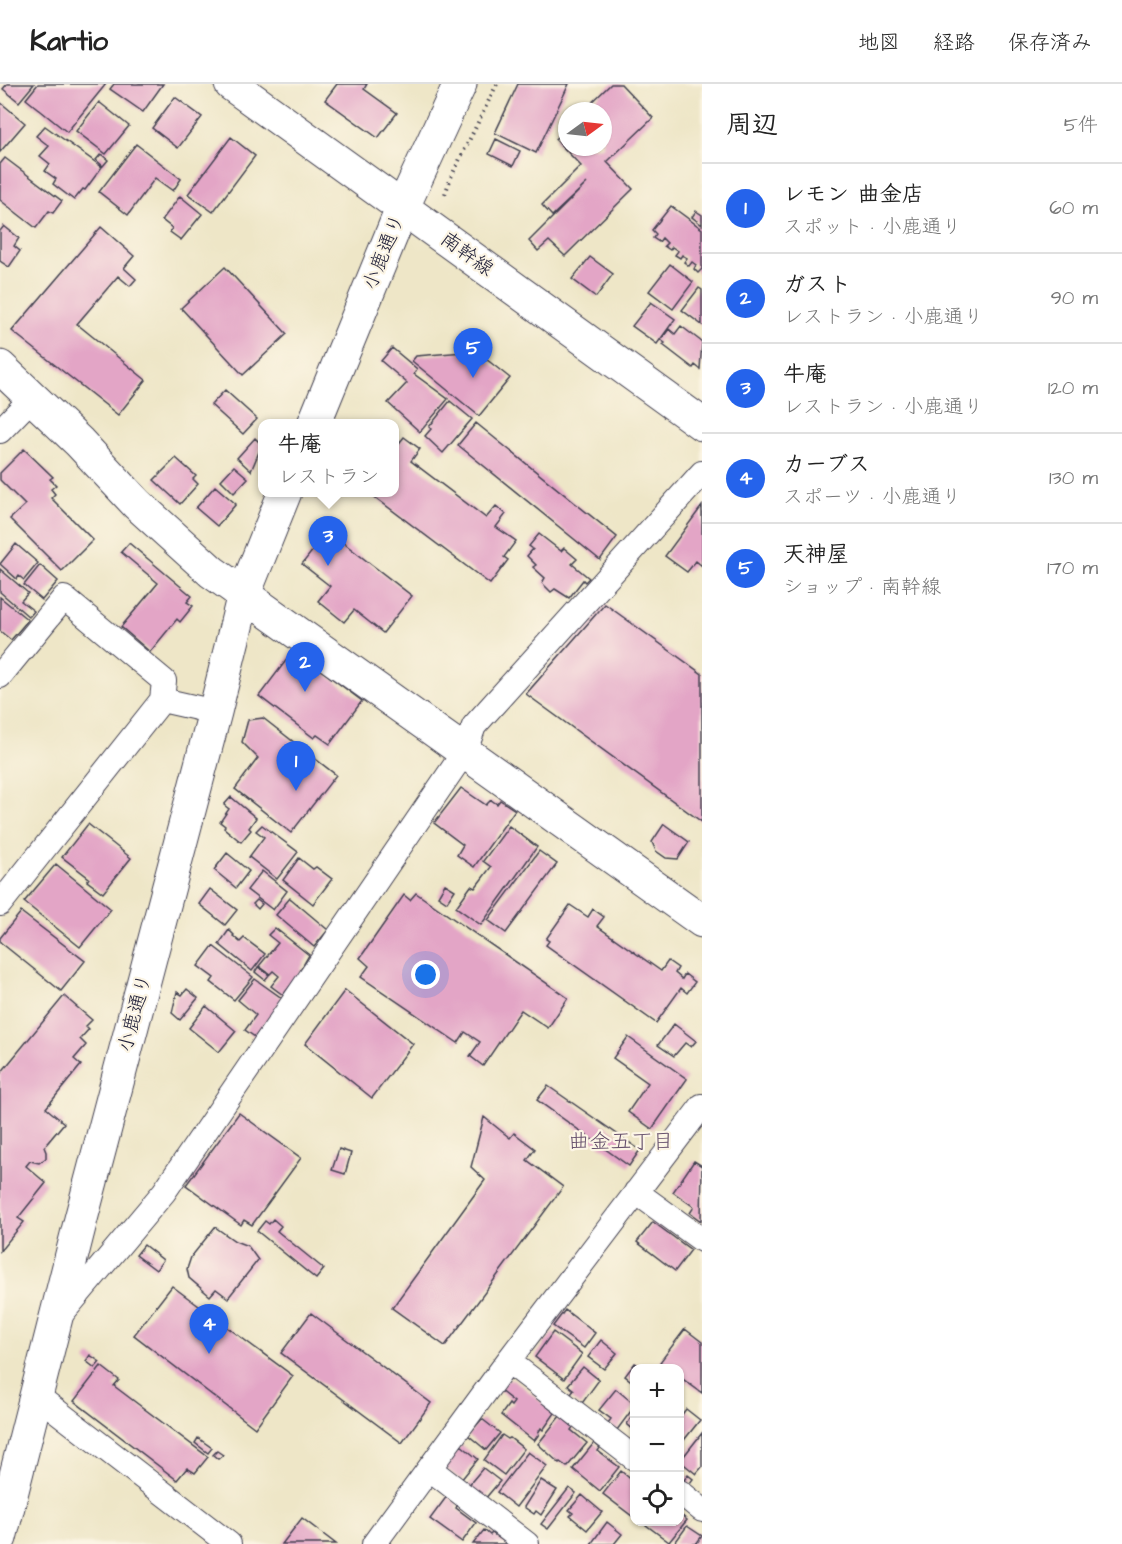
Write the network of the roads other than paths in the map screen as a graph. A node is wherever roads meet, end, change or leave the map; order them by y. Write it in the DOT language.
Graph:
graph roads {
  1 [pos="460,84"];
  2 [pos="241,87"];
  3 [pos="402,208"];
  4 [pos="0,367"];
  5 [pos="33,398"];
  6 [pos="316,419"];
  7 [pos="702,424"];
  8 [pos="0,431"];
  9 [pos="702,474"];
  10 [pos="283,497"];
  11 [pos="244,594"];
  12 [pos="0,676"];
  13 [pos="162,700"];
  14 [pos="215,712"];
  15 [pos="465,751"];
  16 [pos="0,904"];
  17 [pos="702,921"];
  18 [pos="702,1106"];
  19 [pos="636,1192"];
  20 [pos="702,1240"];
  21 [pos="54,1324"];
  22 [pos="508,1360"];
  23 [pos="36,1395"];
  24 [pos="630,1455"];
  25 [pos="430,1469"];
  26 [pos="684,1495"];
  27 [pos="702,1510"];
  28 [pos="0,1538"];
  29 [pos="229,1544"];
  30 [pos="374,1544"];
  31 [pos="527,1544"];
  1 -- 3 [label="street, 小鹿通り"];
  2 -- 3 [label="street, 南幹線"];
  3 -- 6 [label="street, 小鹿通り"];
  3 -- 7 [label="street, 南幹線"];
  4 -- 5 [label="street"];
  5 -- 8 [label="street"];
  5 -- 11 [label="street"];
  9 -- 15 [label="street"];
  10 -- 11 [label="street, 小鹿通り"];
  11 -- 14 [label="street, 小鹿通り"];
  11 -- 15 [label="street"];
  12 -- 13 [label="street"];
  13 -- 14 [label="street"];
  13 -- 16 [label="street"];
  14 -- 21 [label="street, 小鹿通り"];
  15 -- 17 [label="street"];
  15 -- 21 [label="street"];
  18 -- 19 [label="street"];
  19 -- 20 [label="street"];
  19 -- 22 [label="street"];
  21 -- 23 [label="street, 小鹿通り"];
  22 -- 24 [label="street"];
  22 -- 25 [label="street"];
  23 -- 28 [label="street, 小鹿通り"];
  23 -- 29 [label="street"];
  25 -- 30 [label="street"];
  25 -- 31 [label="street"];
  26 -- 27 [label="street"];
}
